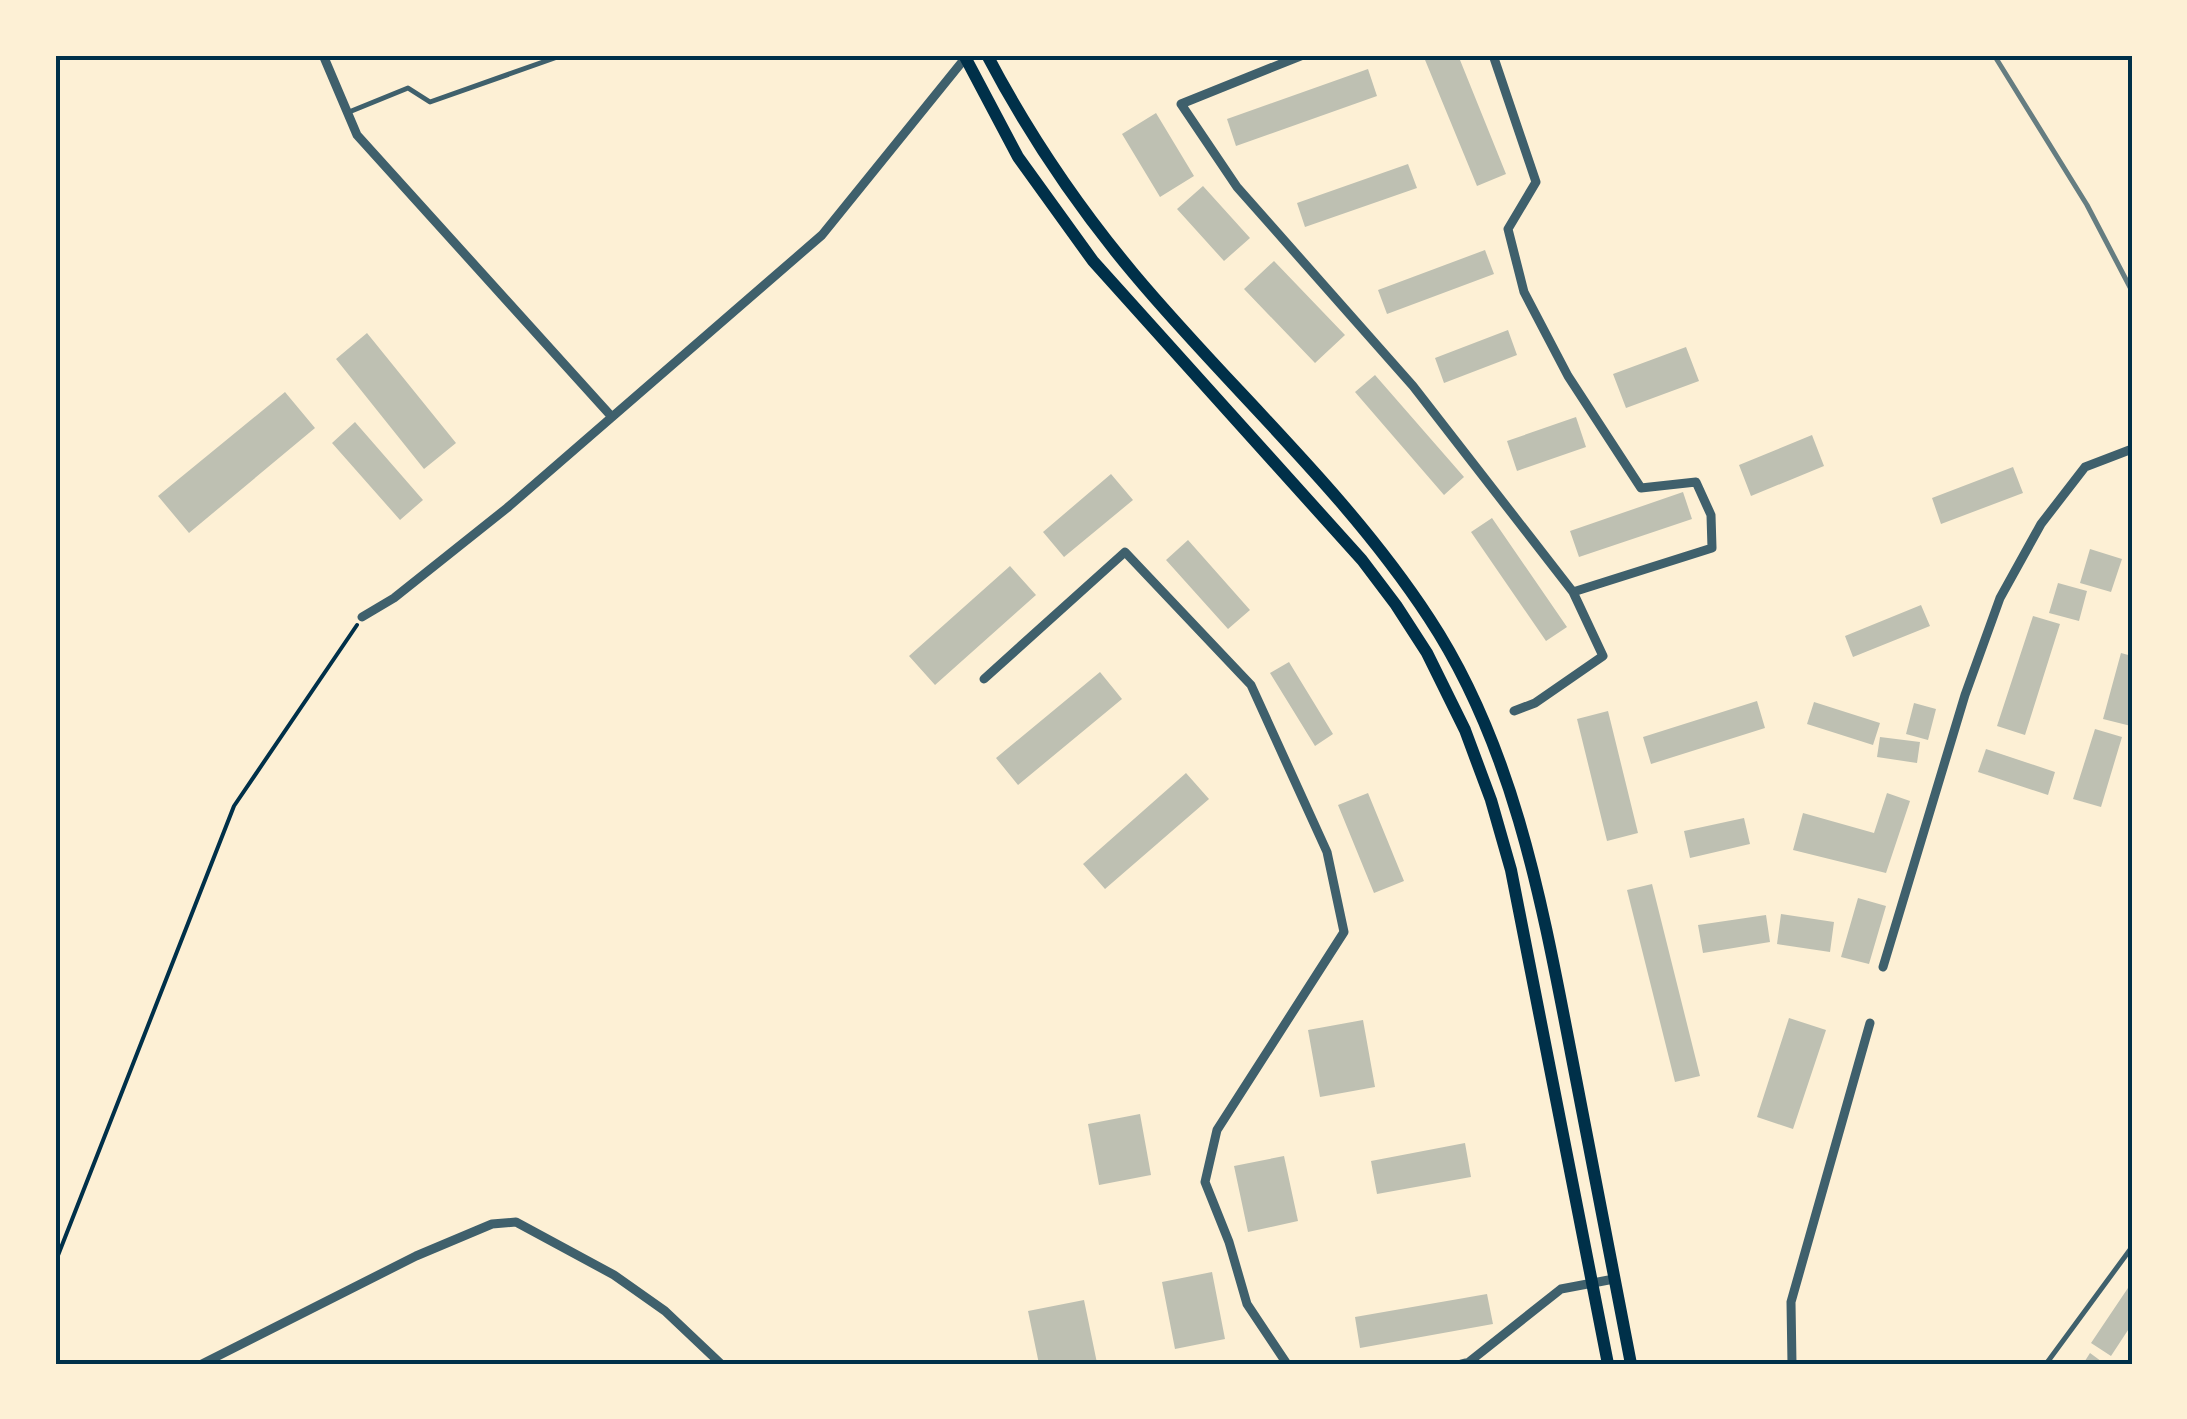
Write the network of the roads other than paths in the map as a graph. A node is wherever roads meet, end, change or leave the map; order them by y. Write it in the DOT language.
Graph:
graph roads {
  1 [pos="322,55"];
  2 [pos="563,55"];
  3 [pos="988,55"];
  4 [pos="1303,55"];
  5 [pos="1493,55"];
  6 [pos="966,56"];
  7 [pos="347,113"];
  8 [pos="612,416"];
  9 [pos="2132,449"];
  10 [pos="1573,592"];
  11 [pos="362,617"];
  12 [pos="984,679"];
  13 [pos="1514,711"];
  14 [pos="1883,967"];
  15 [pos="1870,1022"];
  16 [pos="2132,1247"];
  17 [pos="1614,1279"];
  18 [pos="1592,1283"];
  19 [pos="202,1364"];
  20 [pos="721,1364"];
  21 [pos="1287,1364"];
  22 [pos="1461,1364"];
  23 [pos="1608,1364"];
  24 [pos="1631,1364"];
  25 [pos="1792,1364"];
  26 [pos="2046,1364"];
  1 -- 7 [label="street"];
  2 -- 7 [label="lane"];
  3 -- 17 [label="main road"];
  4 -- 10 [label="street"];
  5 -- 10 [label="street"];
  6 -- 8 [label="street"];
  6 -- 18 [label="main road"];
  7 -- 8 [label="street"];
  8 -- 11 [label="street"];
  9 -- 14 [label="street"];
  10 -- 13 [label="street"];
  12 -- 21 [label="street"];
  15 -- 25 [label="street"];
  16 -- 26 [label="lane"];
  17 -- 18 [label="street"];
  17 -- 24 [label="main road"];
  18 -- 22 [label="street"];
  18 -- 23 [label="main road"];
  19 -- 20 [label="street"];
}
